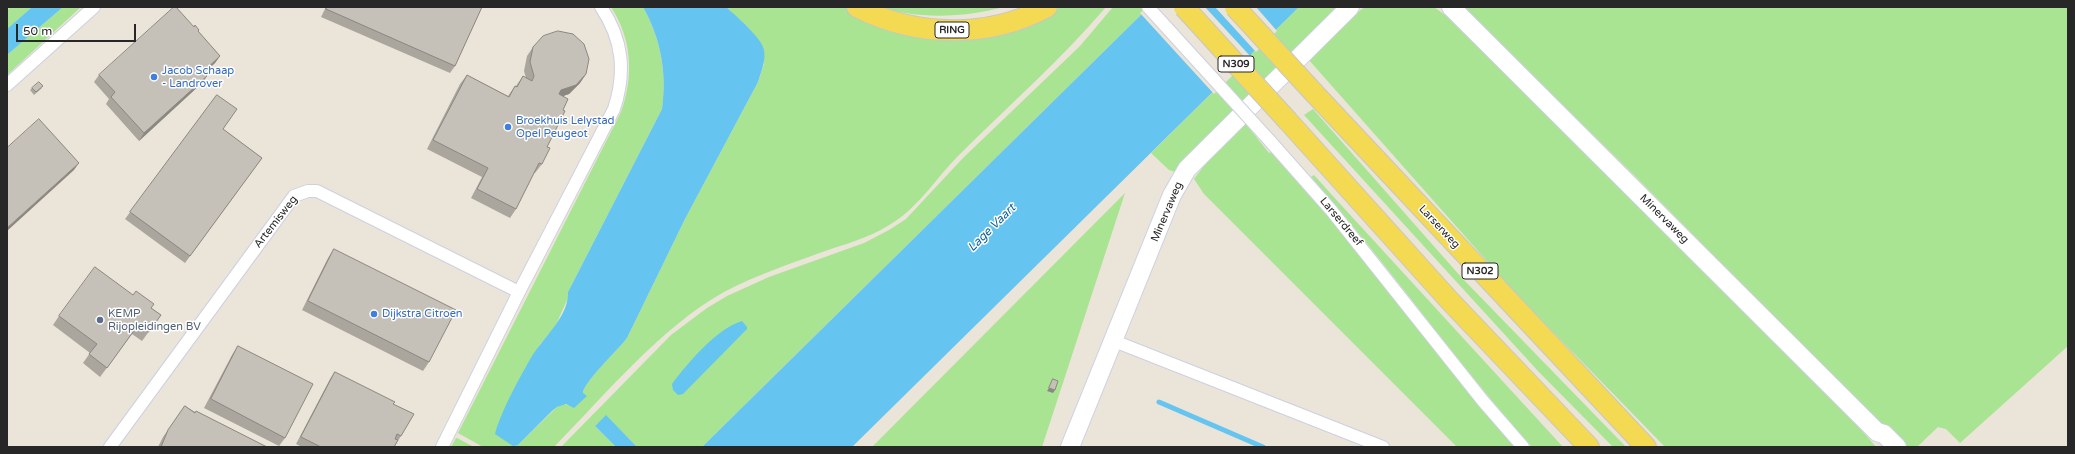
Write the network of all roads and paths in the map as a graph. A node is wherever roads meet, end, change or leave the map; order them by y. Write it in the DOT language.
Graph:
graph roads {
  1 [pos="94,7"];
  2 [pos="601,7"];
  3 [pos="857,7"];
  4 [pos="1047,7"];
  5 [pos="1148,7"];
  6 [pos="1184,7"];
  7 [pos="1235,7"];
  8 [pos="1350,7"];
  9 [pos="1451,7"];
  10 [pos="7,85"];
  11 [pos="519,292"];
  12 [pos="1114,341"];
  13 [pos="1880,440"];
  14 [pos="110,447"];
  15 [pos="442,447"];
  16 [pos="1070,447"];
  17 [pos="1383,447"];
  18 [pos="1523,447"];
  19 [pos="1590,447"];
  20 [pos="1646,447"];
  21 [pos="1898,447"];
  1 -- 10 [label="street"];
  2 -- 11 [label="street"];
  3 -- 4 [label="main road, RING"];
  5 -- 18 [label="street, Larserdreef, bridge"];
  6 -- 19 [label="main road, N309, bridge"];
  7 -- 20 [label="main road, Larserweg / N302, bridge"];
  8 -- 12 [label="street, Minervaweg"];
  9 -- 13 [label="street, Minervaweg"];
  11 -- 14 [label="street, Artemisweg"];
  11 -- 15 [label="street"];
  12 -- 16 [label="street, Minervaweg"];
  12 -- 17 [label="street"];
  13 -- 21 [label="street, Minervaweg"];
}
